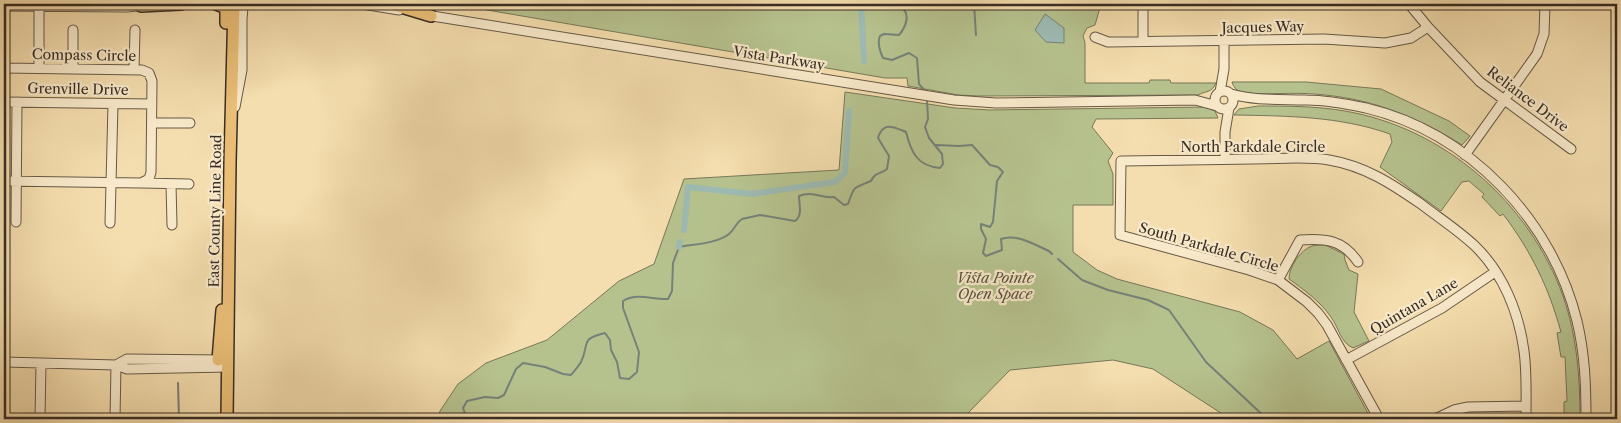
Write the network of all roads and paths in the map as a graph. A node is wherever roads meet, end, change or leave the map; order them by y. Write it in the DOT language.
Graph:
graph roads {
  1 [pos="181,4"];
  2 [pos="216,4"];
  3 [pos="234,4"];
  4 [pos="246,4"];
  5 [pos="362,4"];
  6 [pos="391,4"];
  7 [pos="1143,4"];
  8 [pos="1409,4"];
  9 [pos="1544,4"];
  10 [pos="146,5"];
  11 [pos="4,6"];
  12 [pos="39,7"];
  13 [pos="431,16"];
  14 [pos="1428,27"];
  15 [pos="74,30"];
  16 [pos="135,30"];
  17 [pos="4,38"];
  18 [pos="1095,38"];
  19 [pos="1143,41"];
  20 [pos="1224,41"];
  21 [pos="4,68"];
  22 [pos="39,68"];
  23 [pos="73,69"];
  24 [pos="134,70"];
  25 [pos="1224,93"];
  26 [pos="1195,100"];
  27 [pos="1258,100"];
  28 [pos="1504,100"];
  29 [pos="4,102"];
  30 [pos="16,102"];
  31 [pos="113,104"];
  32 [pos="152,104"];
  33 [pos="1225,107"];
  34 [pos="152,123"];
  35 [pos="190,123"];
  36 [pos="230,135"];
  37 [pos="1571,149"];
  38 [pos="1465,155"];
  39 [pos="1226,159"];
  40 [pos="4,182"];
  41 [pos="15,182"];
  42 [pos="112,183"];
  43 [pos="141,183"];
  44 [pos="171,184"];
  45 [pos="189,184"];
  46 [pos="1121,193"];
  47 [pos="16,222"];
  48 [pos="110,223"];
  49 [pos="172,224"];
  50 [pos="1358,262"];
  51 [pos="1495,272"];
  52 [pos="1278,280"];
  53 [pos="1346,360"];
  54 [pos="4,362"];
  55 [pos="225,362"];
  56 [pos="41,363"];
  57 [pos="116,364"];
  58 [pos="1526,406"];
  59 [pos="40,419"];
  60 [pos="115,419"];
  61 [pos="227,419"];
  62 [pos="1379,419"];
  63 [pos="1436,419"];
  64 [pos="1526,419"];
  65 [pos="1586,419"];
  1 -- 10 [label="main road"];
  2 -- 36 [label="main road"];
  3 -- 36 [label="main road, East County Line Road"];
  4 -- 36 [label="street"];
  5 -- 13 [label="street, Vista Parkway"];
  6 -- 13 [label="main road"];
  7 -- 19 [label="street"];
  8 -- 14 [label="street, Reliance Drive"];
  9 -- 28 [label="street"];
  10 -- 12 [label="street"];
  11 -- 12 [label="street"];
  12 -- 22 [label="street"];
  13 -- 26 [label="street, Vista Parkway"];
  14 -- 20 [label="street, Jacques Way"];
  14 -- 28 [label="street, Reliance Drive"];
  15 -- 23 [label="street"];
  16 -- 24 [label="street"];
  17 -- 21 [label="street"];
  18 -- 19 [label="street, Jacques Way"];
  19 -- 20 [label="street, Jacques Way"];
  20 -- 25 [label="street"];
  21 -- 22 [label="street, Compass Circle"];
  22 -- 23 [label="street, Compass Circle"];
  23 -- 24 [label="street, Compass Circle"];
  24 -- 32 [label="street, Compass Circle"];
  25 -- 26 [label="street, Vista Parkway"];
  25 -- 27 [label="street, Vista Parkway"];
  25 -- 33 [label="street"];
  25 -- 33 [label="street"];
  26 -- 33 [label="street, Vista Parkway"];
  27 -- 33 [label="street, Vista Parkway"];
  27 -- 38 [label="street, Vista Parkway"];
  28 -- 37 [label="street, Reliance Drive"];
  28 -- 38 [label="street"];
  29 -- 30 [label="street, Grenville Drive"];
  30 -- 31 [label="street, Grenville Drive"];
  30 -- 41 [label="street"];
  31 -- 32 [label="street, Grenville Drive"];
  31 -- 42 [label="street"];
  32 -- 34 [label="street, Compass Circle"];
  33 -- 39 [label="street"];
  34 -- 35 [label="street"];
  34 -- 43 [label="street, Compass Circle"];
  36 -- 55 [label="main road, East County Line Road"];
  38 -- 65 [label="street, Vista Parkway"];
  39 -- 46 [label="street, North Parkdale Circle"];
  39 -- 51 [label="street, North Parkdale Circle"];
  40 -- 41 [label="street"];
  41 -- 42 [label="street"];
  41 -- 47 [label="street"];
  42 -- 43 [label="street"];
  42 -- 48 [label="street"];
  43 -- 44 [label="street"];
  44 -- 45 [label="street"];
  44 -- 49 [label="street"];
  46 -- 52 [label="street, South Parkdale Circle"];
  50 -- 52 [label="street"];
  51 -- 53 [label="street, Quintana Lane"];
  51 -- 58 [label="street, North Parkdale Circle"];
  52 -- 53 [label="street, South Parkdale Circle"];
  53 -- 62 [label="street, South Parkdale Circle"];
  54 -- 56 [label="street"];
  55 -- 57 [label="street"];
  55 -- 61 [label="main road, East County Line Road"];
  56 -- 57 [label="street"];
  56 -- 59 [label="street"];
  57 -- 60 [label="street"];
  58 -- 63 [label="street"];
  58 -- 64 [label="street, North Parkdale Circle"];
}
